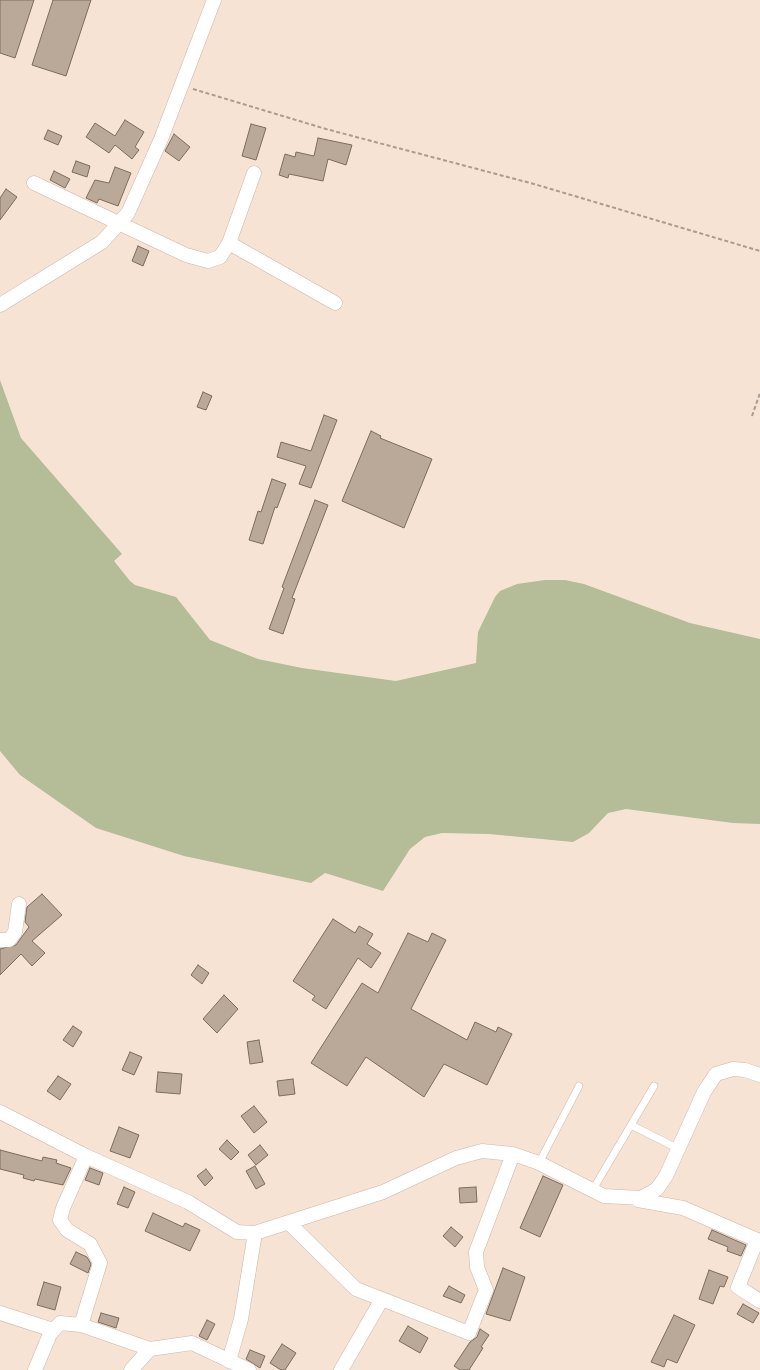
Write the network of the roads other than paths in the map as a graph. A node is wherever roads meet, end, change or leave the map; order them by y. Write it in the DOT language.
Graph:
graph roads {
  1 [pos="214,0"];
  2 [pos="254,173"];
  3 [pos="34,183"];
  4 [pos="119,225"];
  5 [pos="229,243"];
  6 [pos="335,303"];
  7 [pos="0,306"];
  8 [pos="18,904"];
  9 [pos="0,940"];
  10 [pos="760,1074"];
  11 [pos="579,1086"];
  12 [pos="654,1086"];
  13 [pos="0,1112"];
  14 [pos="631,1125"];
  15 [pos="680,1150"];
  16 [pos="513,1154"];
  17 [pos="86,1156"];
  18 [pos="539,1163"];
  19 [pos="592,1192"];
  20 [pos="634,1199"];
  21 [pos="290,1224"];
  22 [pos="255,1233"];
  23 [pos="382,1299"];
  24 [pos="760,1301"];
  25 [pos="0,1314"];
  26 [pos="81,1326"];
  27 [pos="53,1330"];
  28 [pos="150,1349"];
  29 [pos="229,1361"];
  30 [pos="35,1370"];
  31 [pos="131,1370"];
  32 [pos="249,1370"];
  33 [pos="342,1370"];
  1 -- 4 [label="street"];
  2 -- 5 [label="street"];
  3 -- 4 [label="street"];
  4 -- 5 [label="street"];
  4 -- 7 [label="street"];
  5 -- 6 [label="street"];
  8 -- 9 [label="street"];
  10 -- 15 [label="street"];
  11 -- 18 [label="lane"];
  12 -- 14 [label="lane"];
  13 -- 17 [label="street"];
  14 -- 15 [label="lane"];
  14 -- 19 [label="lane"];
  15 -- 20 [label="street"];
  16 -- 18 [label="street"];
  16 -- 21 [label="street"];
  16 -- 23 [label="street"];
  17 -- 22 [label="street"];
  17 -- 26 [label="street"];
  18 -- 19 [label="street"];
  19 -- 20 [label="street"];
  20 -- 24 [label="street"];
  21 -- 22 [label="street"];
  21 -- 23 [label="street"];
  22 -- 29 [label="street"];
  23 -- 33 [label="street"];
  25 -- 27 [label="street"];
  26 -- 27 [label="street"];
  26 -- 28 [label="street"];
  27 -- 30 [label="street"];
  28 -- 29 [label="street"];
  28 -- 31 [label="street"];
  29 -- 32 [label="street"];
}
